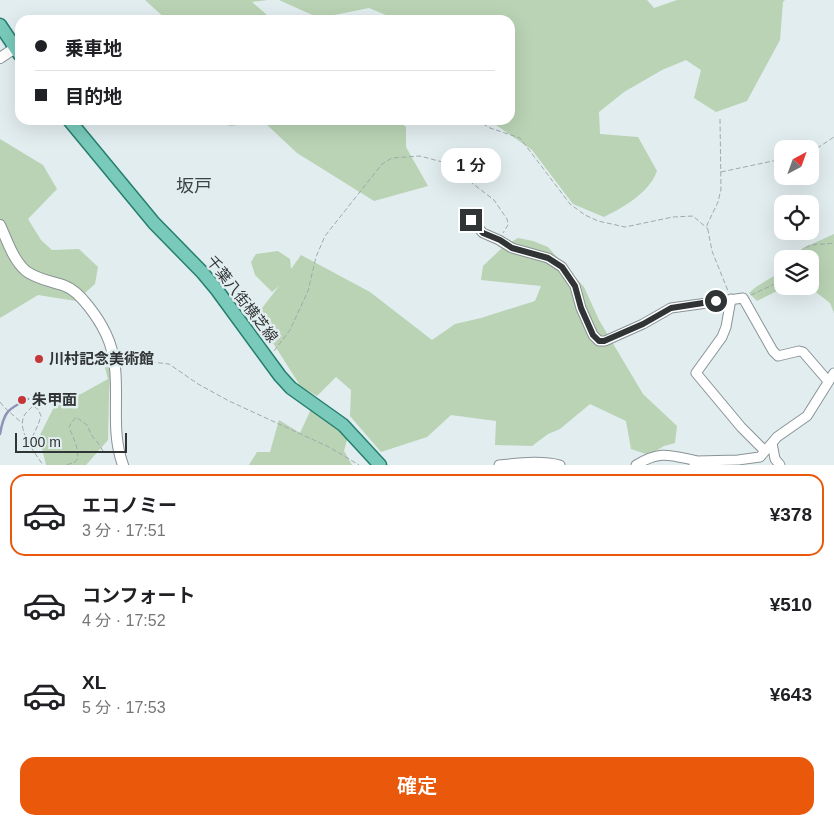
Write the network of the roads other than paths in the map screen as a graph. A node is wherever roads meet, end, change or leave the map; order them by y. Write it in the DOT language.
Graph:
graph roads {
  1 [pos="0,25"];
  2 [pos="15,47"];
  3 [pos="15,52"];
  4 [pos="0,58"];
  5 [pos="73,125"];
  6 [pos="471,220"];
  7 [pos="0,225"];
  8 [pos="731,299"];
  9 [pos="834,372"];
  10 [pos="828,381"];
  11 [pos="772,443"];
  12 [pos="765,451"];
  13 [pos="695,463"];
  14 [pos="123,465"];
  15 [pos="380,465"];
  16 [pos="500,465"];
  17 [pos="560,465"];
  18 [pos="636,465"];
  19 [pos="780,465"];
  1 -- 2 [label="main road"];
  3 -- 4 [label="street"];
  5 -- 15 [label="main road, 千葉八街横芝線"];
  6 -- 8 [label="street"];
  7 -- 14 [label="street"];
  8 -- 10 [label="street"];
  8 -- 12 [label="street"];
  9 -- 10 [label="street"];
  10 -- 11 [label="street"];
  11 -- 12 [label="street"];
  11 -- 19 [label="street"];
  12 -- 13 [label="street"];
  13 -- 18 [label="street"];
  16 -- 17 [label="street"];
}
